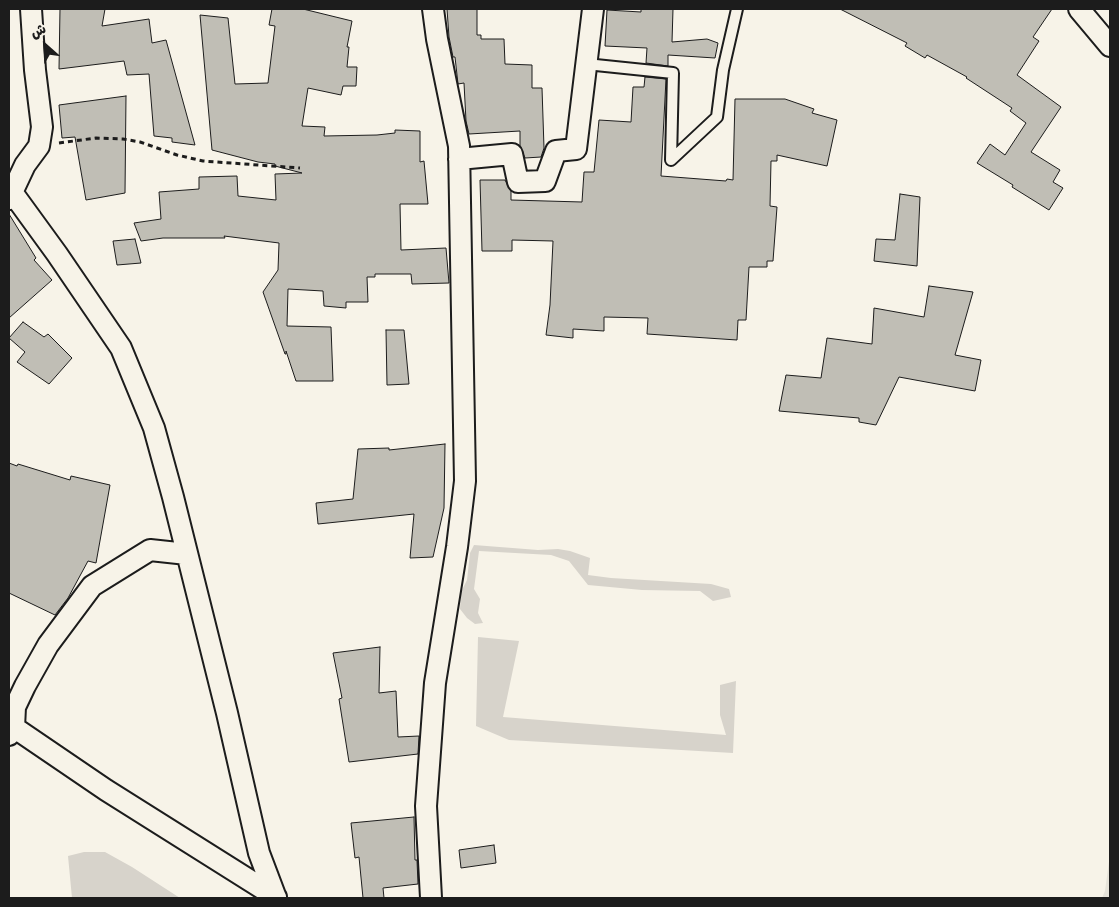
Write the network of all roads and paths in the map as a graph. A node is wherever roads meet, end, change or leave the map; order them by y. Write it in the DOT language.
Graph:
graph roads {
  1 [pos="31,9"];
  2 [pos="433,9"];
  3 [pos="592,9"];
  4 [pos="737,9"];
  5 [pos="1079,9"];
  6 [pos="1110,46"];
  7 [pos="586,64"];
  8 [pos="39,146"];
  9 [pos="459,158"];
  10 [pos="300,168"];
  11 [pos="10,194"];
  12 [pos="187,554"];
  13 [pos="10,729"];
  14 [pos="276,898"];
  15 [pos="431,898"];
  1 -- 8 [label="street"];
  2 -- 9 [label="street"];
  3 -- 7 [label="street"];
  4 -- 7 [label="lane"];
  5 -- 6 [label="street"];
  7 -- 9 [label="street"];
  8 -- 10 [label="path"];
  8 -- 11 [label="street"];
  9 -- 15 [label="street"];
  11 -- 12 [label="street"];
  12 -- 13 [label="street"];
  12 -- 14 [label="street"];
  13 -- 14 [label="street"];
}
